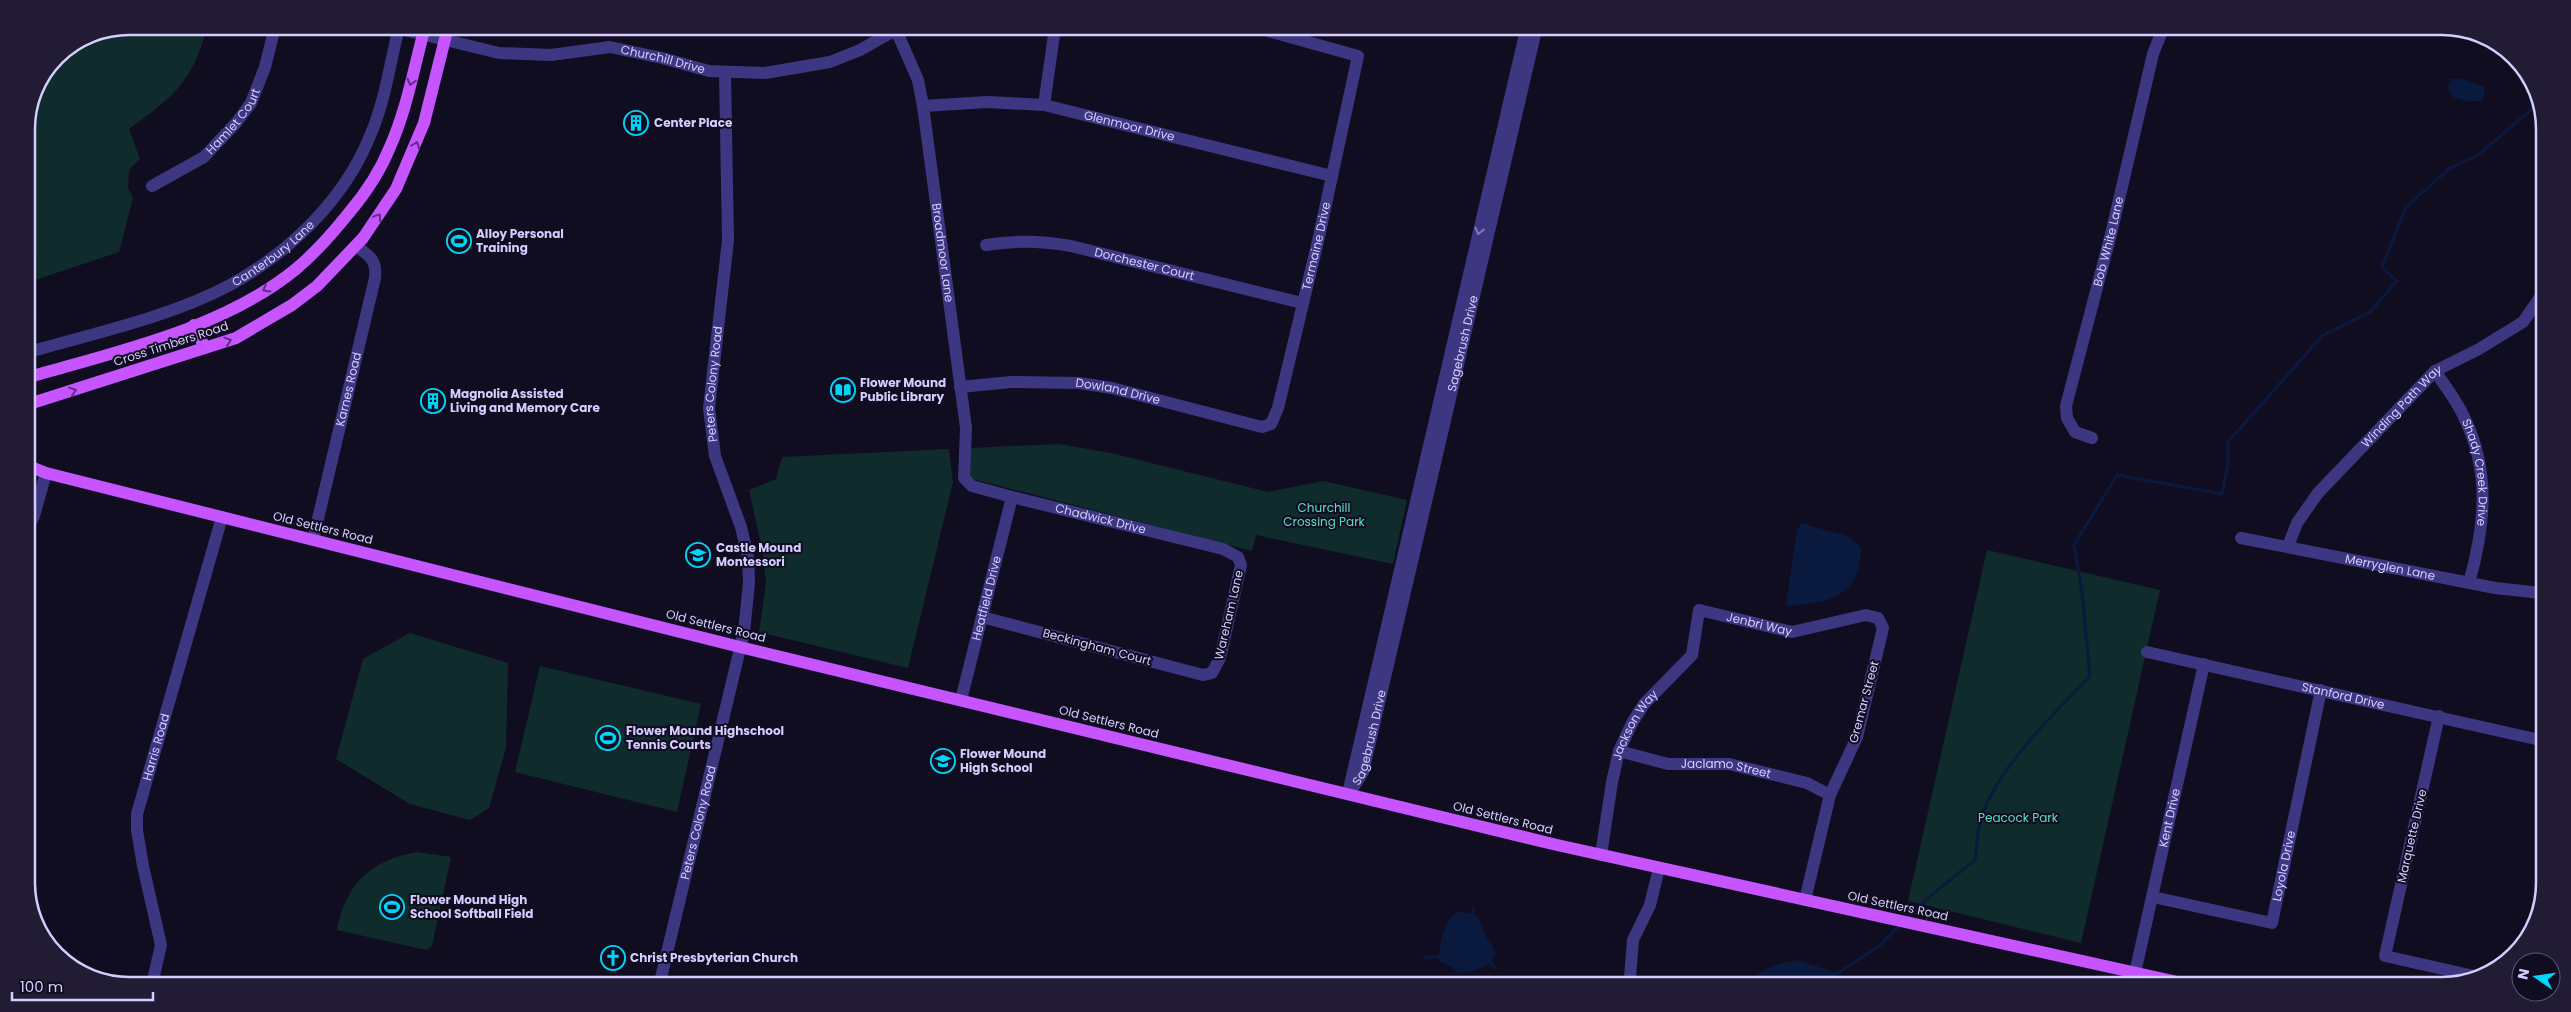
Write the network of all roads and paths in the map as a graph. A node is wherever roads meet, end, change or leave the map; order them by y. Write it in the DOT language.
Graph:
graph roads {
  1 [pos="273,35"];
  2 [pos="394,35"];
  3 [pos="423,35"];
  4 [pos="446,35"];
  5 [pos="452,35"];
  6 [pos="886,35"];
  7 [pos="899,35"];
  8 [pos="1053,35"];
  9 [pos="1294,35"];
  10 [pos="1525,35"];
  11 [pos="1535,35"];
  12 [pos="2161,35"];
  13 [pos="725,73"];
  14 [pos="1044,105"];
  15 [pos="923,106"];
  16 [pos="1332,176"];
  17 [pos="152,186"];
  18 [pos="986,245"];
  19 [pos="356,246"];
  20 [pos="1302,303"];
  21 [pos="2536,303"];
  22 [pos="194,325"];
  23 [pos="205,348"];
  24 [pos="35,350"];
  25 [pos="2435,372"];
  26 [pos="35,375"];
  27 [pos="960,387"];
  28 [pos="35,403"];
  29 [pos="1439,422"];
  30 [pos="1271,424"];
  31 [pos="2092,438"];
  32 [pos="35,469"];
  33 [pos="46,473"];
  34 [pos="964,478"];
  35 [pos="1012,497"];
  36 [pos="35,512"];
  37 [pos="222,517"];
  38 [pos="2241,538"];
  39 [pos="313,540"];
  40 [pos="2288,546"];
  41 [pos="1238,557"];
  42 [pos="2469,583"];
  43 [pos="2536,592"];
  44 [pos="1699,610"];
  45 [pos="982,617"];
  46 [pos="1878,618"];
  47 [pos="740,647"];
  48 [pos="2148,652"];
  49 [pos="2204,664"];
  50 [pos="1212,673"];
  51 [pos="2321,690"];
  52 [pos="962,700"];
  53 [pos="2439,716"];
  54 [pos="2536,739"];
  55 [pos="1619,751"];
  56 [pos="1349,794"];
  57 [pos="1830,795"];
  58 [pos="1601,855"];
  59 [pos="1659,868"];
  60 [pos="2153,897"];
  61 [pos="1804,900"];
  62 [pos="2135,973"];
  63 [pos="2465,974"];
  64 [pos="154,977"];
  65 [pos="661,977"];
  66 [pos="1630,977"];
  67 [pos="2154,977"];
  1 -- 17 [label="street, Hamlet Court"];
  2 -- 24 [label="street, Canterbury Lane"];
  3 -- 22 [label="main road, Cross Timbers Road, one-way"];
  19 -- 4 [label="main road, Cross Timbers Road, one-way"];
  5 -- 13 [label="street, Churchill Drive"];
  6 -- 13 [label="street, Churchill Drive"];
  7 -- 15 [label="street, Broadmoor Lane"];
  8 -- 14 [label="street"];
  9 -- 16 [label="street, Termaine Drive"];
  10 -- 29 [label="street, Sagebrush Drive, one-way"];
  11 -- 29 [label="street, Sagebrush Drive"];
  12 -- 31 [label="street, Bob White Lane"];
  13 -- 47 [label="street, Peters Colony Road"];
  14 -- 15 [label="street, Glenmoor Drive"];
  14 -- 16 [label="street, Glenmoor Drive"];
  15 -- 27 [label="street, Broadmoor Lane"];
  16 -- 20 [label="street, Termaine Drive"];
  18 -- 20 [label="street, Dorchester Court"];
  23 -- 19 [label="main road, Cross Timbers Road, one-way"];
  19 -- 39 [label="street, Karnes Road"];
  20 -- 30 [label="street, Termaine Drive"];
  21 -- 25 [label="street, Winding Path Way"];
  22 -- 23 [label="main road"];
  22 -- 26 [label="main road, Cross Timbers Road"];
  28 -- 23 [label="main road, Cross Timbers Road, one-way"];
  25 -- 40 [label="street, Winding Path Way"];
  25 -- 42 [label="street, Shady Creek Drive"];
  27 -- 30 [label="street, Dowland Drive"];
  27 -- 34 [label="street, Broadmoor Lane"];
  29 -- 56 [label="street, Sagebrush Drive"];
  32 -- 33 [label="main road, Old Settlers Road"];
  33 -- 36 [label="street"];
  33 -- 37 [label="main road, Old Settlers Road"];
  34 -- 35 [label="street, Chadwick Drive"];
  35 -- 41 [label="street, Chadwick Drive"];
  35 -- 45 [label="street, Heatfield Drive"];
  37 -- 39 [label="main road, Old Settlers Road"];
  37 -- 64 [label="street, Harris Road"];
  38 -- 40 [label="street, Merryglen Lane"];
  39 -- 47 [label="main road, Old Settlers Road"];
  40 -- 42 [label="street, Merryglen Lane"];
  41 -- 50 [label="street, Wareham Lane"];
  42 -- 43 [label="street, Merryglen Lane"];
  44 -- 46 [label="street, Jenbri Way"];
  44 -- 55 [label="street, Jackson Way"];
  45 -- 50 [label="street, Beckingham Court"];
  45 -- 52 [label="street, Heatfield Drive"];
  46 -- 57 [label="street, Gremar Street"];
  47 -- 52 [label="main road, Old Settlers Road"];
  47 -- 65 [label="street, Peters Colony Road"];
  48 -- 49 [label="street, Stanford Drive"];
  49 -- 51 [label="street, Stanford Drive"];
  49 -- 60 [label="street, Kent Drive"];
  51 -- 53 [label="street, Stanford Drive"];
  51 -- 60 [label="street, Loyola Drive"];
  52 -- 56 [label="main road, Old Settlers Road"];
  53 -- 54 [label="street, Stanford Drive"];
  53 -- 63 [label="street, Marquette Drive"];
  55 -- 57 [label="street, Jaclamo Street"];
  55 -- 58 [label="street, Jackson Way"];
  56 -- 58 [label="main road, Old Settlers Road"];
  57 -- 61 [label="street, Gremar Street"];
  58 -- 59 [label="main road, Old Settlers Road"];
  59 -- 61 [label="main road, Old Settlers Road"];
  59 -- 66 [label="street"];
  60 -- 62 [label="street, Kent Drive"];
  61 -- 62 [label="main road, Old Settlers Road"];
  62 -- 67 [label="main road, Old Settlers Road"];
}
